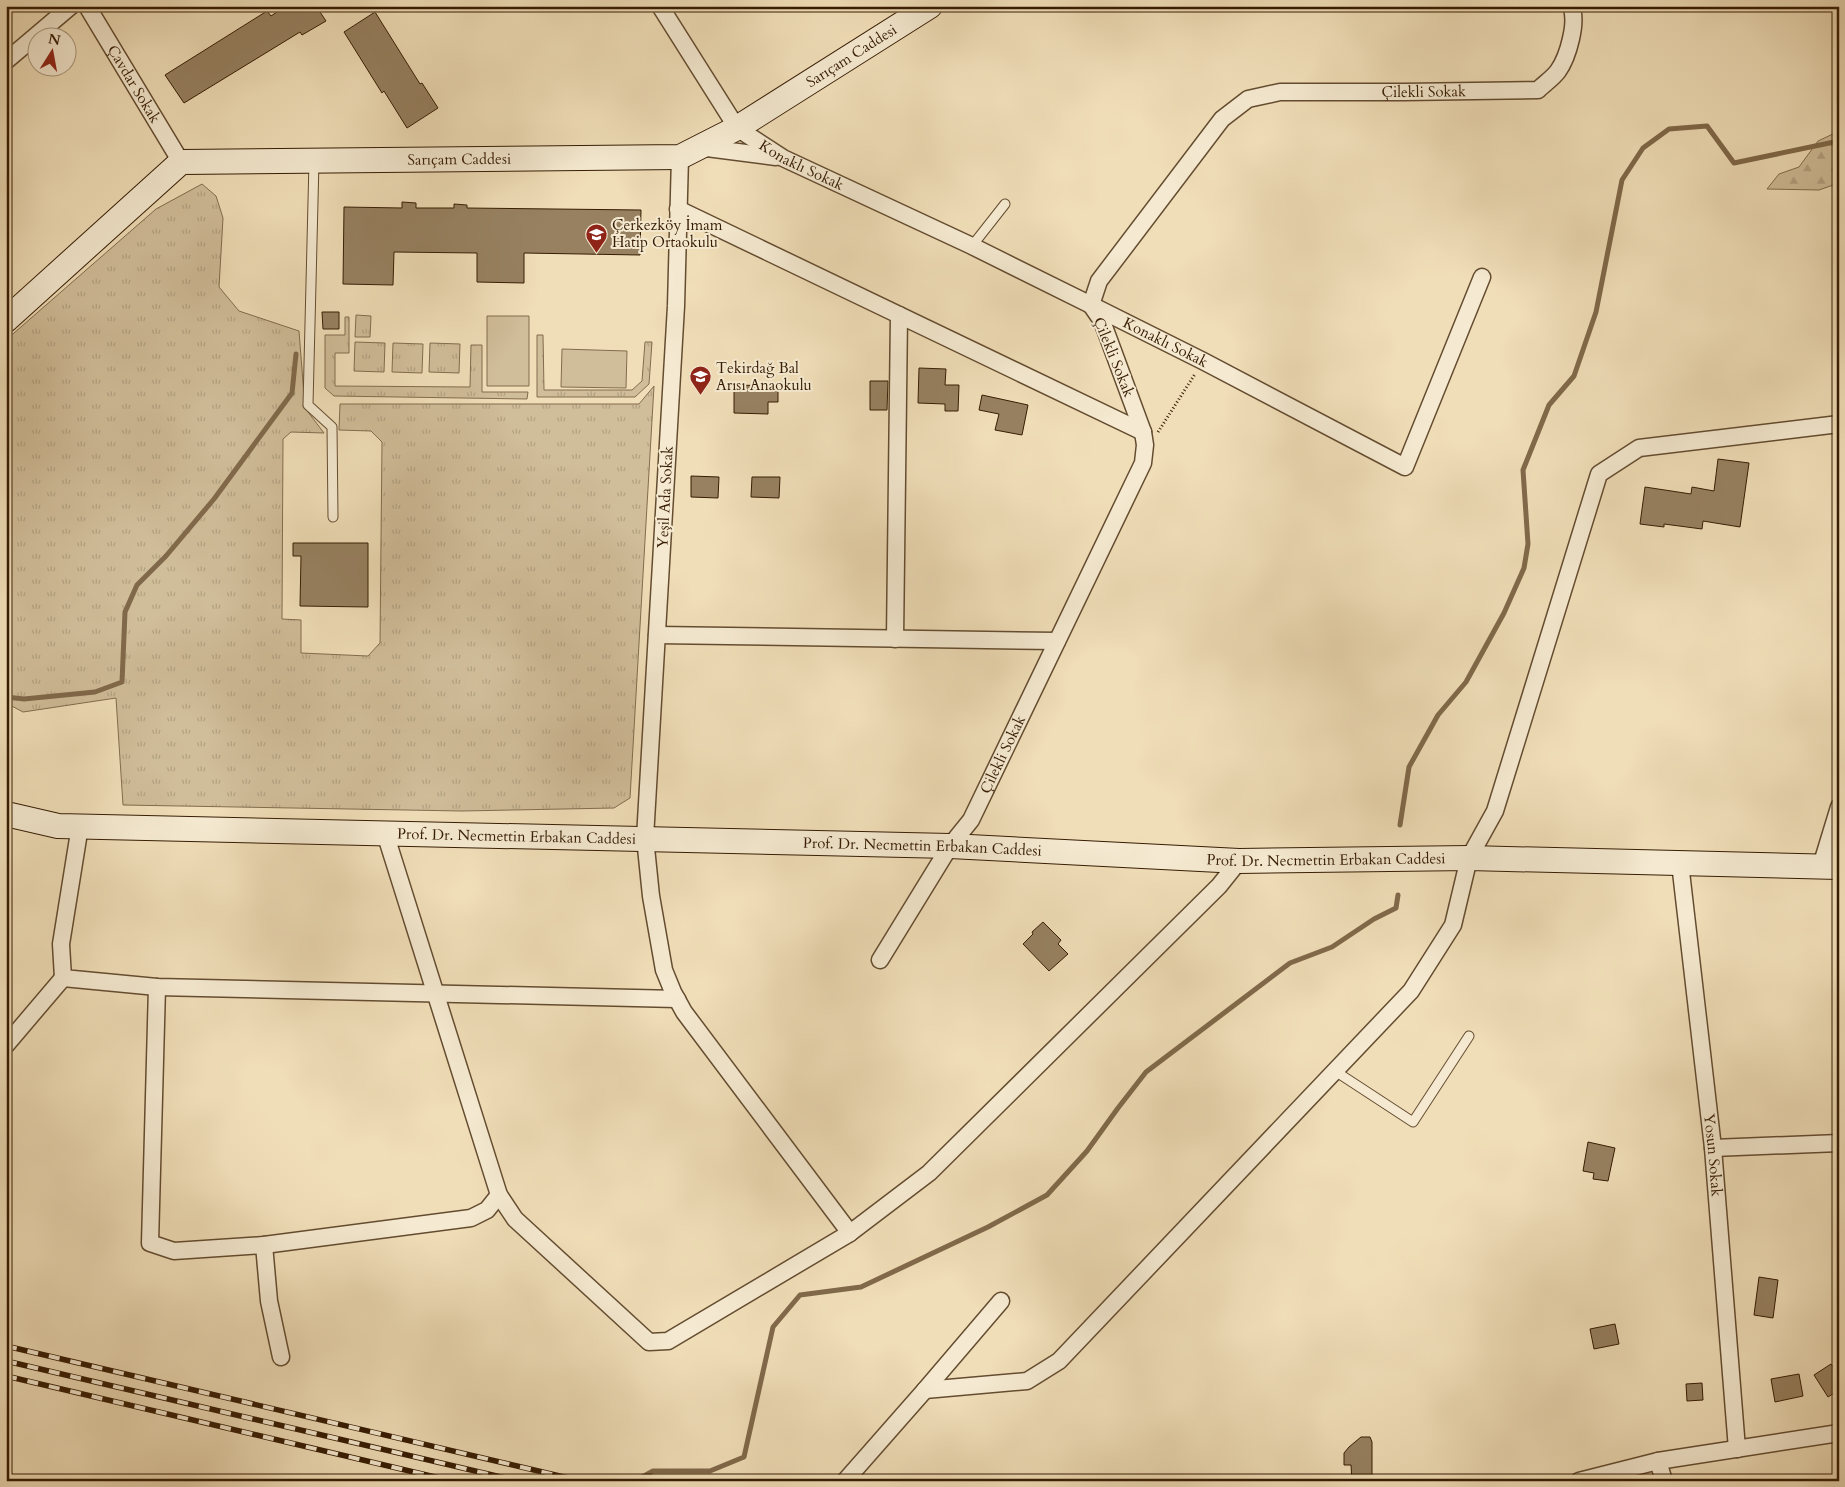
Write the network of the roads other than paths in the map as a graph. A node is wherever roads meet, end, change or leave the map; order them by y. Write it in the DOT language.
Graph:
graph roads {
  1 [pos="71,6"];
  2 [pos="88,6"];
  3 [pos="660,6"];
  4 [pos="930,6"];
  5 [pos="1571,6"];
  6 [pos="6,61"];
  7 [pos="737,128"];
  8 [pos="689,152"];
  9 [pos="783,158"];
  10 [pos="314,161"];
  11 [pos="180,162"];
  12 [pos="1005,204"];
  13 [pos="678,209"];
  14 [pos="972,246"];
  15 [pos="1482,278"];
  16 [pos="1091,305"];
  17 [pos="899,315"];
  18 [pos="6,320"];
  19 [pos="1839,424"];
  20 [pos="1144,438"];
  21 [pos="333,517"];
  22 [pos="657,635"];
  23 [pos="895,639"];
  24 [pos="1057,641"];
  25 [pos="1839,807"];
  26 [pos="6,814"];
  27 [pos="80,826"];
  28 [pos="385,833"];
  29 [pos="645,838"];
  30 [pos="950,846"];
  31 [pos="1469,858"];
  32 [pos="1239,861"];
  33 [pos="1680,863"];
  34 [pos="1830,866"];
  35 [pos="880,960"];
  36 [pos="63,978"];
  37 [pos="157,988"];
  38 [pos="436,995"];
  39 [pos="677,999"];
  40 [pos="1469,1036"];
  41 [pos="6,1045"];
  42 [pos="1335,1071"];
  43 [pos="1839,1143"];
  44 [pos="1713,1148"];
  45 [pos="499,1195"];
  46 [pos="850,1232"];
  47 [pos="264,1246"];
  48 [pos="1001,1301"];
  49 [pos="281,1357"];
  50 [pos="925,1390"];
  51 [pos="1839,1433"];
  52 [pos="1737,1449"];
  53 [pos="1658,1461"];
  54 [pos="844,1481"];
  55 [pos="1579,1481"];
  56 [pos="1664,1481"];
  1 -- 6 [label="street"];
  2 -- 11 [label="street, Çavdar Sokak"];
  3 -- 7 [label="street, Konaklı Sokak"];
  4 -- 7 [label="street, Sarıçam Caddesi"];
  5 -- 16 [label="street, Çilekli Sokak"];
  7 -- 8 [label="street, Sarıçam Caddesi"];
  7 -- 9 [label="street, Konaklı Sokak"];
  8 -- 9 [label="street"];
  8 -- 10 [label="street, Sarıçam Caddesi"];
  8 -- 13 [label="street, Yeşil Ada Sokak"];
  9 -- 14 [label="street, Konaklı Sokak"];
  10 -- 11 [label="street, Sarıçam Caddesi"];
  10 -- 21 [label="lane"];
  11 -- 18 [label="street"];
  12 -- 14 [label="lane"];
  13 -- 17 [label="street"];
  13 -- 22 [label="street, Yeşil Ada Sokak"];
  14 -- 16 [label="street, Konaklı Sokak"];
  15 -- 16 [label="street, Konaklı Sokak"];
  16 -- 20 [label="street, Çilekli Sokak"];
  17 -- 20 [label="street"];
  17 -- 23 [label="street"];
  19 -- 31 [label="street"];
  20 -- 24 [label="street, Çilekli Sokak"];
  22 -- 23 [label="street"];
  22 -- 29 [label="street, Yeşil Ada Sokak"];
  23 -- 24 [label="street"];
  24 -- 30 [label="street, Çilekli Sokak"];
  25 -- 34 [label="street"];
  26 -- 27 [label="street, Prof. Dr. Necmettin Erbakan Caddesi"];
  27 -- 28 [label="street, Prof. Dr. Necmettin Erbakan Caddesi"];
  27 -- 36 [label="street"];
  28 -- 29 [label="street, Prof. Dr. Necmettin Erbakan Caddesi"];
  28 -- 38 [label="street"];
  29 -- 30 [label="street, Prof. Dr. Necmettin Erbakan Caddesi"];
  29 -- 39 [label="street, Yeşil Ada Sokak"];
  30 -- 32 [label="street, Prof. Dr. Necmettin Erbakan Caddesi"];
  30 -- 35 [label="street, Çilekli Sokak"];
  31 -- 32 [label="street, Prof. Dr. Necmettin Erbakan Caddesi"];
  31 -- 33 [label="street, Prof. Dr. Necmettin Erbakan Caddesi"];
  31 -- 42 [label="street"];
  32 -- 46 [label="street"];
  33 -- 34 [label="street, Prof. Dr. Necmettin Erbakan Caddesi"];
  33 -- 44 [label="street, Yosun Sokak"];
  36 -- 37 [label="street"];
  36 -- 41 [label="street"];
  37 -- 38 [label="street"];
  37 -- 47 [label="street"];
  38 -- 39 [label="street"];
  38 -- 45 [label="street"];
  39 -- 46 [label="street, Yeşil Ada Sokak"];
  40 -- 42 [label="lane"];
  42 -- 50 [label="street"];
  43 -- 44 [label="street"];
  44 -- 52 [label="street, Yosun Sokak"];
  45 -- 46 [label="street"];
  45 -- 47 [label="street"];
  47 -- 49 [label="street"];
  48 -- 50 [label="street"];
  50 -- 54 [label="street"];
  51 -- 52 [label="street"];
  52 -- 53 [label="street"];
  53 -- 55 [label="street"];
  53 -- 56 [label="street"];
}
